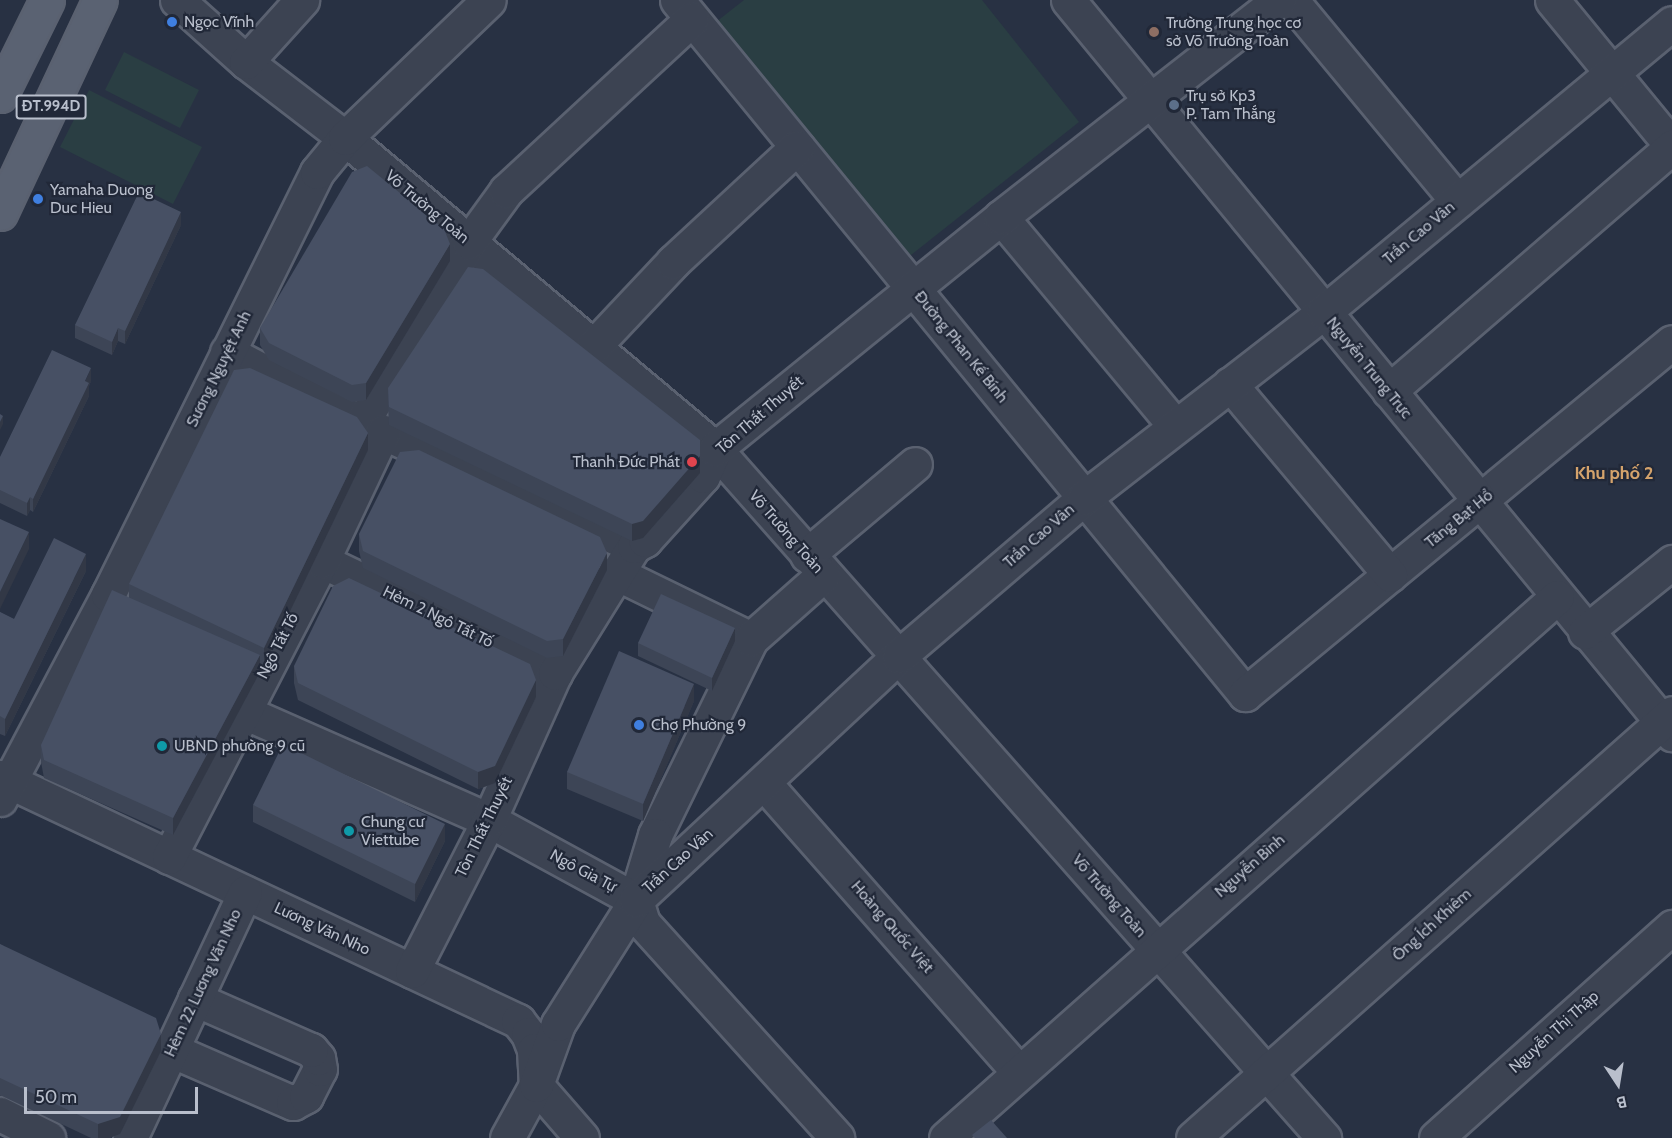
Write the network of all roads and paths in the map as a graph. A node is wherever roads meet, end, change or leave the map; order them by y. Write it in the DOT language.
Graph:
graph roads {
  1 [pos="47,0"];
  2 [pos="100,0"];
  3 [pos="177,0"];
  4 [pos="302,0"];
  5 [pos="489,0"];
  6 [pos="1068,0"];
  7 [pos="1279,0"];
  8 [pos="1291,0"];
  9 [pos="1552,0"];
  10 [pos="685,10"];
  11 [pos="1672,23"];
  12 [pos="246,62"];
  13 [pos="1611,70"];
  14 [pos="0,95"];
  15 [pos="1151,101"];
  16 [pos="345,138"];
  17 [pos="1672,146"];
  18 [pos="797,147"];
  19 [pos="1457,201"];
  20 [pos="0,213"];
  21 [pos="1001,217"];
  22 [pos="469,242"];
  23 [pos="912,288"];
  24 [pos="1324,312"];
  25 [pos="1672,342"];
  26 [pos="594,347"];
  27 [pos="227,352"];
  28 [pos="1230,384"];
  29 [pos="1389,391"];
  30 [pos="1175,426"];
  31 [pos="373,428"];
  32 [pos="715,449"];
  33 [pos="915,464"];
  34 [pos="1084,498"];
  35 [pos="1480,502"];
  36 [pos="627,560"];
  37 [pos="322,561"];
  38 [pos="1672,562"];
  39 [pos="815,565"];
  40 [pos="1390,575"];
  41 [pos="1557,597"];
  42 [pos="1586,632"];
  43 [pos="751,639"];
  44 [pos="899,656"];
  45 [pos="555,673"];
  46 [pos="1245,694"];
  47 [pos="244,712"];
  48 [pos="1669,723"];
  49 [pos="764,783"];
  50 [pos="3,786"];
  51 [pos="489,820"];
  52 [pos="169,857"];
  53 [pos="245,893"];
  54 [pos="636,900"];
  55 [pos="1672,927"];
  56 [pos="1155,949"];
  57 [pos="412,971"];
  58 [pos="195,999"];
  59 [pos="148,1018"];
  60 [pos="175,1041"];
  61 [pos="1019,1072"];
  62 [pos="1268,1072"];
  63 [pos="536,1085"];
  64 [pos="0,1114"];
  65 [pos="48,1138"];
  66 [pos="130,1138"];
  67 [pos="507,1138"];
  68 [pos="582,1138"];
  69 [pos="837,1138"];
  70 [pos="946,1138"];
  71 [pos="1193,1138"];
  72 [pos="1324,1138"];
  73 [pos="1436,1138"];
  1 -- 14 [label="main road, ĐT.994D"];
  2 -- 20 [label="main road, ĐT.994D"];
  3 -- 12 [label="street, Võ Trường Toản"];
  4 -- 12 [label="street"];
  5 -- 16 [label="street, Sương Nguyệt Anh"];
  6 -- 15 [label="street, Nguyễn Trung Trực"];
  7 -- 15 [label="street, Tôn Thất Thuyết"];
  8 -- 19 [label="street"];
  9 -- 13 [label="street"];
  10 -- 18 [label="street, Đường Phan Kế Bính"];
  10 -- 22 [label="street, Ngô Tất Tố"];
  11 -- 13 [label="street, Trần Cao Vân"];
  12 -- 16 [label="street, Võ Trường Toản"];
  13 -- 17 [label="street"];
  13 -- 19 [label="street, Trần Cao Vân"];
  15 -- 21 [label="street, Tôn Thất Thuyết"];
  15 -- 24 [label="street, Nguyễn Trung Trực"];
  16 -- 22 [label="street, Võ Trường Toản"];
  16 -- 27 [label="street, Sương Nguyệt Anh"];
  17 -- 29 [label="street"];
  18 -- 23 [label="street, Đường Phan Kế Bính"];
  18 -- 26 [label="street"];
  19 -- 24 [label="street, Trần Cao Vân"];
  21 -- 23 [label="street, Tôn Thất Thuyết"];
  21 -- 30 [label="street"];
  22 -- 26 [label="street, Võ Trường Toản"];
  22 -- 31 [label="street, Ngô Tất Tố"];
  23 -- 32 [label="street, Tôn Thất Thuyết"];
  23 -- 34 [label="street, Đường Phan Kế Bính"];
  24 -- 28 [label="street, Trần Cao Vân"];
  24 -- 29 [label="street, Nguyễn Trung Trực"];
  25 -- 35 [label="street, Tăng Bạt Hổ"];
  26 -- 32 [label="street, Võ Trường Toản"];
  27 -- 31 [label="street"];
  27 -- 50 [label="street, Sương Nguyệt Anh"];
  28 -- 30 [label="street, Trần Cao Vân"];
  28 -- 40 [label="street"];
  29 -- 35 [label="street, Nguyễn Trung Trực"];
  30 -- 34 [label="street, Trần Cao Vân"];
  31 -- 36 [label="street"];
  31 -- 37 [label="street, Ngô Tất Tố"];
  32 -- 36 [label="street, Tôn Thất Thuyết"];
  32 -- 39 [label="street, Võ Trường Toản"];
  33 -- 39 [label="street"];
  34 -- 44 [label="street, Trần Cao Vân"];
  34 -- 46 [label="street, Đường Phan Kế Bính"];
  35 -- 40 [label="street, Tăng Bạt Hổ"];
  35 -- 41 [label="street, Nguyễn Trung Trực"];
  36 -- 43 [label="street"];
  36 -- 45 [label="street, Tôn Thất Thuyết"];
  37 -- 45 [label="street, Hẻm 2 Ngô Tất Tố"];
  37 -- 47 [label="street, Ngô Tất Tố"];
  38 -- 42 [label="street"];
  39 -- 43 [label="street"];
  39 -- 44 [label="street, Võ Trường Toản"];
  40 -- 46 [label="street, Tăng Bạt Hổ"];
  41 -- 42 [label="street, Nguyễn Trung Trực"];
  41 -- 56 [label="street, Nguyễn Bình"];
  42 -- 48 [label="street, Nguyễn Trung Trực"];
  43 -- 54 [label="street"];
  44 -- 49 [label="street, Trần Cao Vân"];
  44 -- 56 [label="street, Võ Trường Toản"];
  45 -- 51 [label="street, Tôn Thất Thuyết"];
  47 -- 51 [label="street, Ngô Gia Tự"];
  47 -- 52 [label="street, Ngô Tất Tố"];
  48 -- 62 [label="street, Ông Ích Khiêm"];
  49 -- 54 [label="street, Trần Cao Vân"];
  49 -- 61 [label="street, Hoàng Quốc Việt"];
  50 -- 52 [label="street, Lương Văn Nho"];
  51 -- 54 [label="street, Ngô Gia Tự"];
  51 -- 57 [label="street, Tôn Thất Thuyết"];
  52 -- 53 [label="street, Lương Văn Nho"];
  53 -- 57 [label="street, Lương Văn Nho"];
  53 -- 58 [label="street, Hẻm 22 Lương Văn Nho"];
  54 -- 63 [label="street, Trần Cao Vân"];
  54 -- 69 [label="street, Ngô Gia Tự"];
  55 -- 73 [label="street, Nguyễn Thị Thập"];
  56 -- 61 [label="street, Nguyễn Bình"];
  56 -- 62 [label="street, Võ Trường Toản"];
  57 -- 63 [label="street, Lương Văn Nho"];
  58 -- 60 [label="street, Hẻm 22 Lương Văn Nho"];
  58 -- 60 [label="street"];
  59 -- 60 [label="street"];
  60 -- 66 [label="street, Hẻm 22 Lương Văn Nho"];
  61 -- 70 [label="street, Nguyễn Bình"];
  62 -- 71 [label="street, Ông Ích Khiêm"];
  62 -- 72 [label="street, Võ Trường Toản"];
  63 -- 67 [label="street, Trần Cao Vân"];
  63 -- 68 [label="street"];
  64 -- 65 [label="street"];
}
